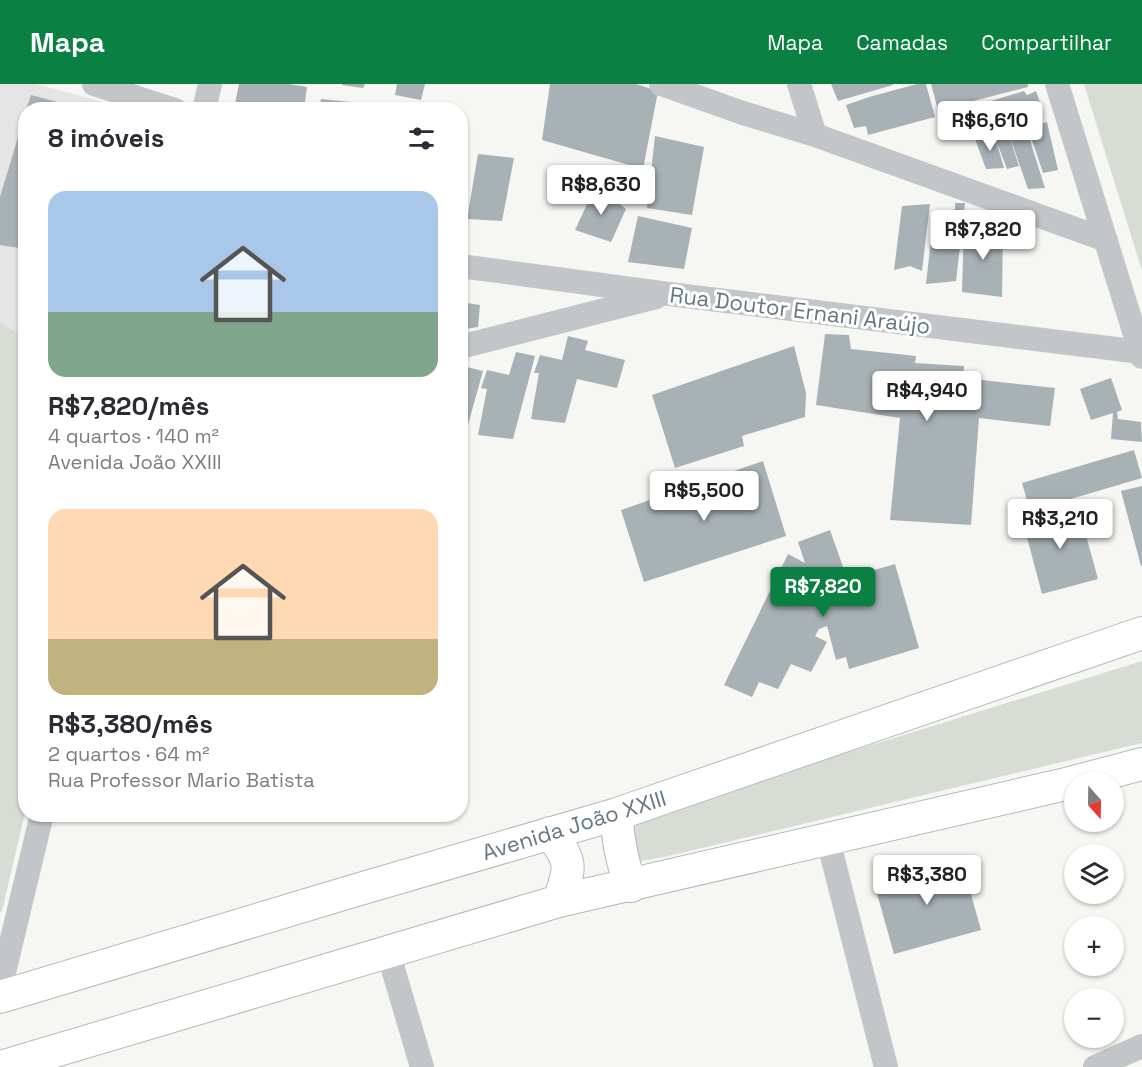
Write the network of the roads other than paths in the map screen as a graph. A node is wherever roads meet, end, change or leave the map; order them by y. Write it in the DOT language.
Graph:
graph roads {
  1 [pos="94,84"];
  2 [pos="210,84"];
  3 [pos="661,84"];
  4 [pos="799,84"];
  5 [pos="1057,84"];
  6 [pos="150,102"];
  7 [pos="206,102"];
  8 [pos="815,135"];
  9 [pos="1106,240"];
  10 [pos="468,267"];
  11 [pos="669,294"];
  12 [pos="468,345"];
  13 [pos="1141,355"];
  14 [pos="1142,633"];
  15 [pos="1142,764"];
  16 [pos="617,814"];
  17 [pos="40,822"];
  18 [pos="550,833"];
  19 [pos="828,840"];
  20 [pos="631,886"];
  21 [pos="559,901"];
  22 [pos="388,952"];
  23 [pos="0,989"];
  24 [pos="0,997"];
  25 [pos="1142,1046"];
  26 [pos="1,1067"];
  27 [pos="422,1067"];
  28 [pos="886,1067"];
  29 [pos="1095,1067"];
  1 -- 6 [label="street"];
  2 -- 7 [label="street"];
  3 -- 8 [label="street"];
  4 -- 8 [label="street"];
  5 -- 9 [label="street"];
  8 -- 9 [label="street"];
  9 -- 13 [label="street"];
  10 -- 11 [label="street, Rua Doutor Ernani Araújo"];
  11 -- 12 [label="street"];
  11 -- 13 [label="street, Rua Doutor Ernani Araújo"];
  14 -- 16 [label="main road, Avenida João XXIII"];
  15 -- 19 [label="main road"];
  16 -- 18 [label="main road, Avenida João XXIII"];
  16 -- 20 [label="main road"];
  17 -- 23 [label="street"];
  18 -- 21 [label="main road"];
  18 -- 24 [label="main road, Avenida João XXIII"];
  19 -- 20 [label="main road"];
  19 -- 28 [label="street"];
  20 -- 21 [label="main road"];
  21 -- 22 [label="main road"];
  22 -- 26 [label="main road"];
  22 -- 27 [label="street"];
  25 -- 29 [label="street"];
}
